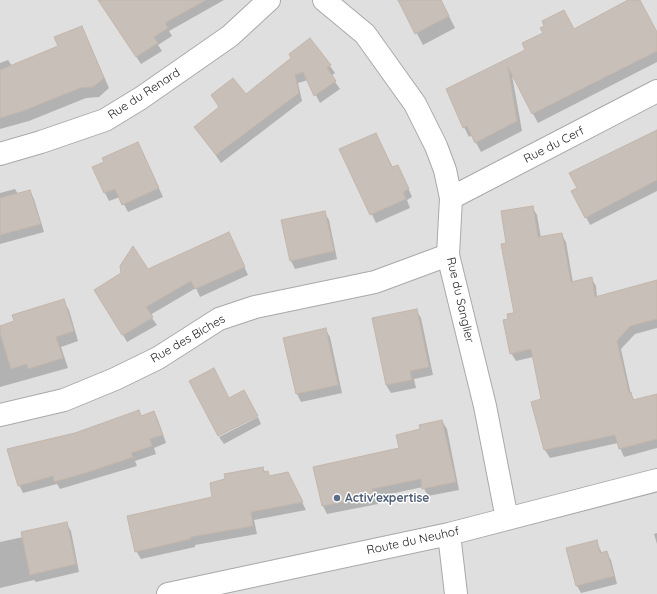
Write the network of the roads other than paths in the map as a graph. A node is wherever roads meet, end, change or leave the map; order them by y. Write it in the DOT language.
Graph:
graph roads {
  1 [pos="269,0"];
  2 [pos="324,0"];
  3 [pos="657,91"];
  4 [pos="0,154"];
  5 [pos="451,198"];
  6 [pos="448,255"];
  7 [pos="0,415"];
  8 [pos="657,480"];
  9 [pos="507,519"];
  10 [pos="449,534"];
  11 [pos="168,594"];
  12 [pos="456,594"];
  1 -- 4 [label="street, Rue du Renard"];
  2 -- 5 [label="street, Rue du Sanglier"];
  3 -- 5 [label="street, Rue du Cerf"];
  5 -- 6 [label="street, Rue du Sanglier"];
  6 -- 7 [label="street, Rue des Biches"];
  6 -- 9 [label="street, Rue du Sanglier"];
  8 -- 9 [label="street, Route du Neuhof"];
  9 -- 10 [label="street, Route du Neuhof"];
  10 -- 11 [label="street, Route du Neuhof"];
  10 -- 12 [label="street"];
}
